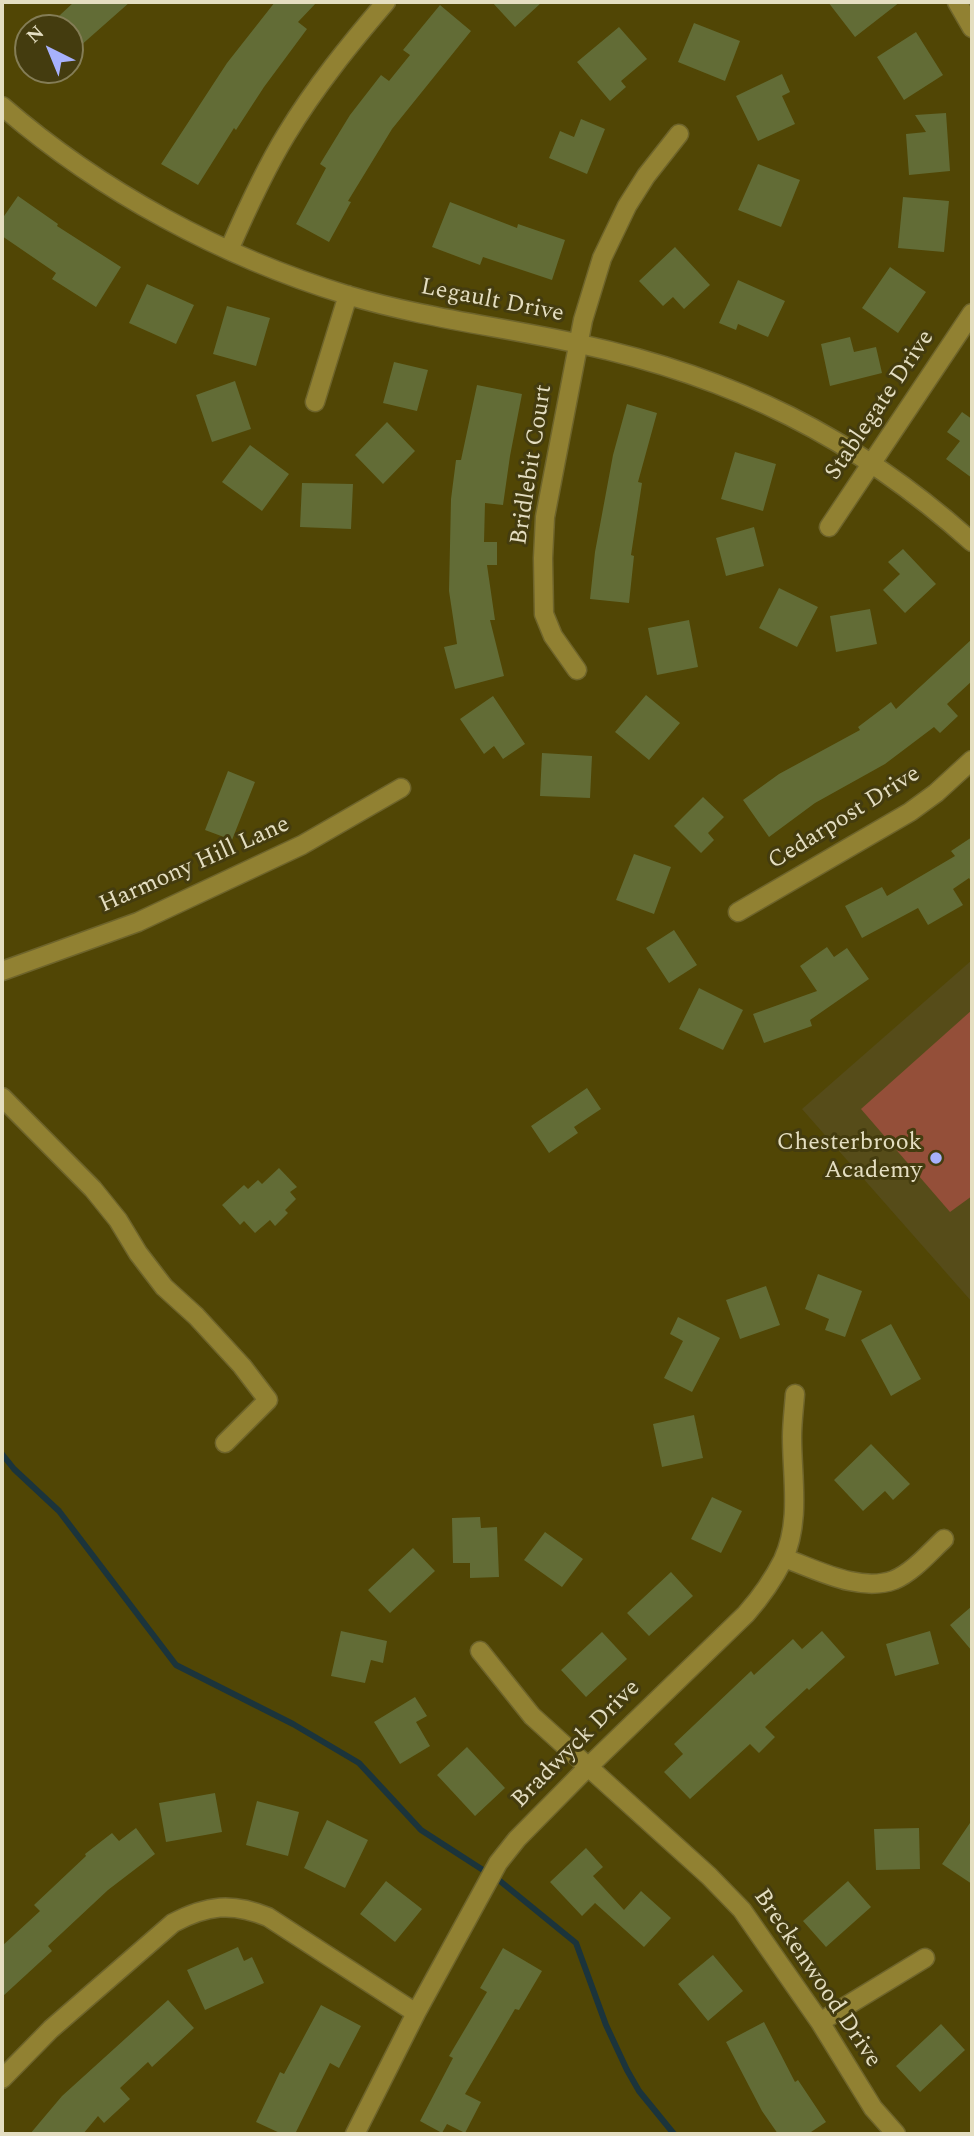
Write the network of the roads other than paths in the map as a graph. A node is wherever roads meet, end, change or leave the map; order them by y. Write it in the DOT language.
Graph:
graph roads {
  1 [pos="386,2"];
  2 [pos="957,2"];
  3 [pos="972,28"];
  4 [pos="2,106"];
  5 [pos="679,134"];
  6 [pos="229,250"];
  7 [pos="348,295"];
  8 [pos="972,313"];
  9 [pos="579,343"];
  10 [pos="315,402"];
  11 [pos="872,463"];
  12 [pos="829,527"];
  13 [pos="972,542"];
  14 [pos="577,670"];
  15 [pos="972,760"];
  16 [pos="401,788"];
  17 [pos="738,912"];
  18 [pos="2,971"];
  19 [pos="2,1097"];
  20 [pos="795,1394"];
  21 [pos="225,1443"];
  22 [pos="944,1539"];
  23 [pos="784,1558"];
  24 [pos="480,1651"];
  25 [pos="587,1768"];
  26 [pos="925,1958"];
  27 [pos="416,2013"];
  28 [pos="820,2022"];
  29 [pos="2,2079"];
  30 [pos="355,2134"];
  31 [pos="896,2134"];
  1 -- 6 [label="street"];
  2 -- 3 [label="street"];
  4 -- 6 [label="street, Legault Drive"];
  5 -- 9 [label="street, Bridlebit Court"];
  6 -- 7 [label="street, Legault Drive"];
  7 -- 9 [label="street, Legault Drive"];
  7 -- 10 [label="street"];
  8 -- 11 [label="street, Stablegate Drive"];
  9 -- 11 [label="street, Legault Drive"];
  9 -- 14 [label="street, Bridlebit Court"];
  11 -- 12 [label="street, Stablegate Drive"];
  11 -- 13 [label="street, Legault Drive"];
  15 -- 17 [label="street, Cedarpost Drive"];
  16 -- 18 [label="street, Harmony Hill Lane"];
  19 -- 21 [label="street"];
  20 -- 23 [label="street, Bradwyck Drive"];
  22 -- 23 [label="street"];
  23 -- 25 [label="street, Bradwyck Drive"];
  24 -- 25 [label="street, Breckenwood Drive"];
  25 -- 27 [label="street, Bradwyck Drive"];
  25 -- 28 [label="street, Breckenwood Drive"];
  26 -- 28 [label="street"];
  27 -- 29 [label="street"];
  27 -- 30 [label="street, Bradwyck Drive"];
  28 -- 31 [label="street, Breckenwood Drive"];
}
